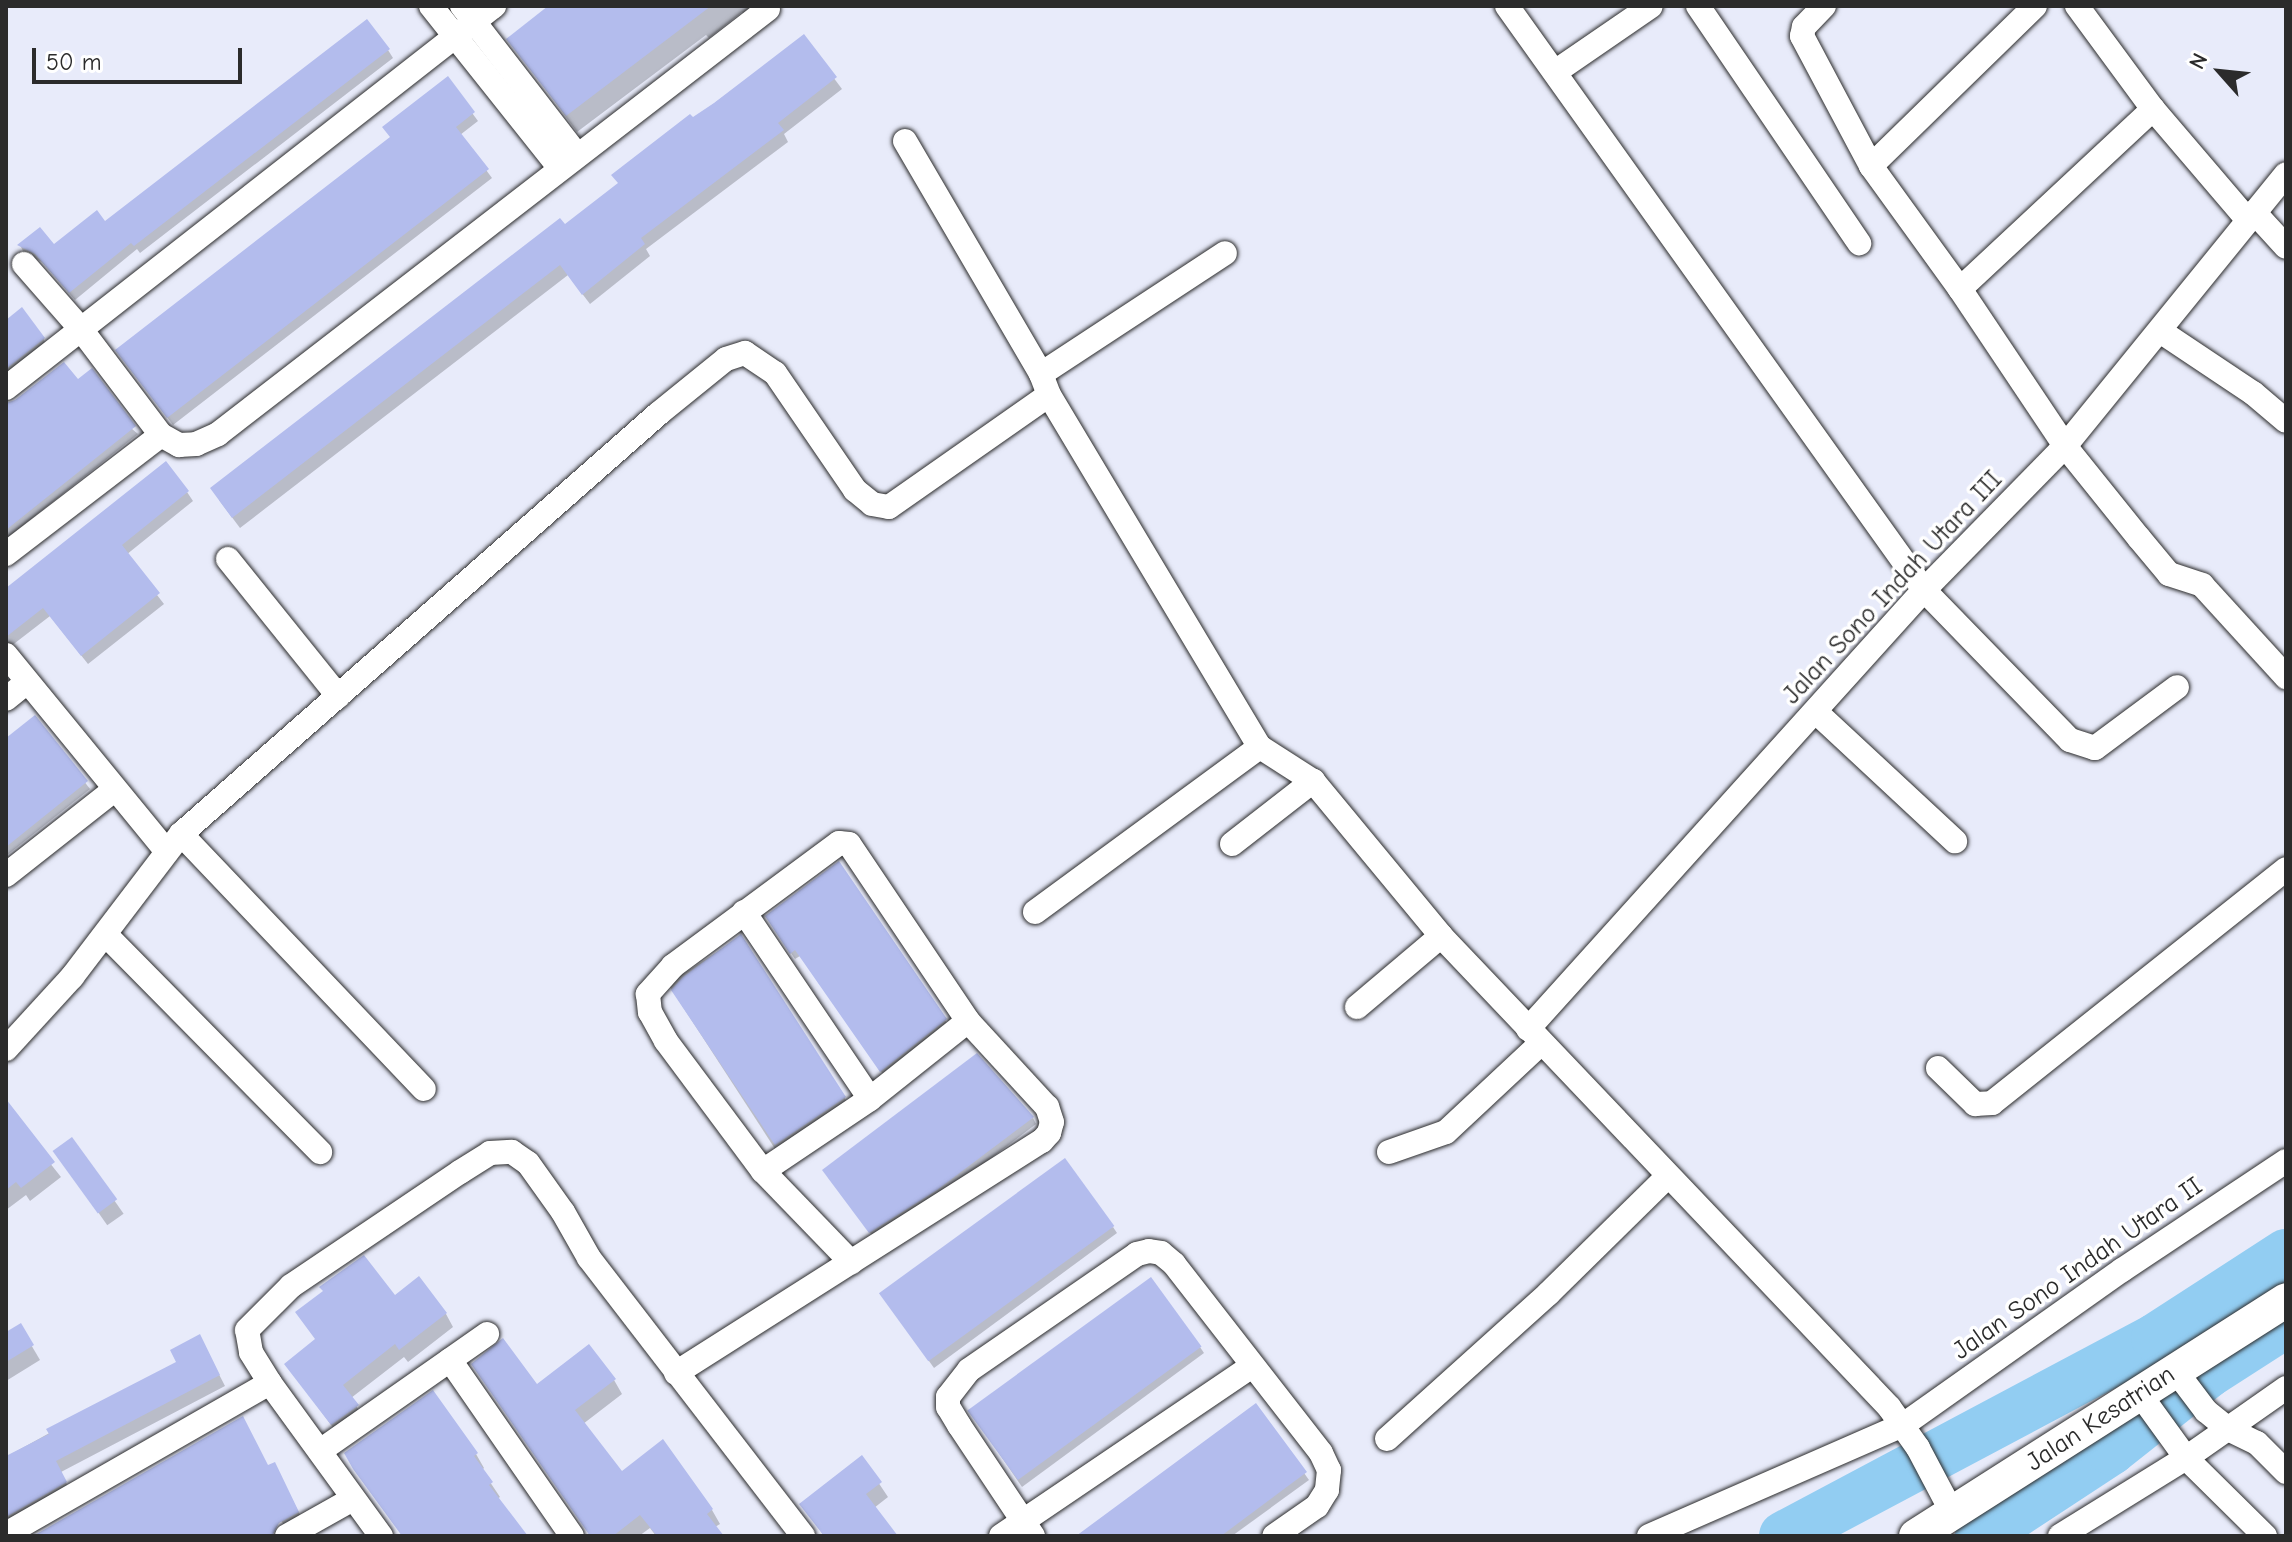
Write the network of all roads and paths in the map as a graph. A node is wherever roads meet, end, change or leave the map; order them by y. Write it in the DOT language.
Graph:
graph roads {
  1 [pos="431,6"];
  2 [pos="1507,6"];
  3 [pos="1651,6"];
  4 [pos="1698,6"];
  5 [pos="1824,6"];
  6 [pos="2035,6"];
  7 [pos="2077,6"];
  8 [pos="768,9"];
  9 [pos="472,17"];
  10 [pos="1555,72"];
  11 [pos="2153,109"];
  12 [pos="905,141"];
  13 [pos="569,162"];
  14 [pos="1871,166"];
  15 [pos="2286,174"];
  16 [pos="2250,215"];
  17 [pos="1859,243"];
  18 [pos="2286,247"];
  19 [pos="1225,253"];
  20 [pos="24,264"];
  21 [pos="1960,289"];
  22 [pos="80,328"];
  23 [pos="2160,331"];
  24 [pos="1045,385"];
  25 [pos="6,388"];
  26 [pos="2286,421"];
  27 [pos="161,435"];
  28 [pos="2065,446"];
  29 [pos="6,554"];
  30 [pos="228,559"];
  31 [pos="1924,590"];
  32 [pos="6,655"];
  33 [pos="2286,677"];
  34 [pos="27,682"];
  35 [pos="2177,687"];
  36 [pos="338,696"];
  37 [pos="6,699"];
  38 [pos="1816,712"];
  39 [pos="1260,747"];
  40 [pos="1313,781"];
  41 [pos="114,790"];
  42 [pos="1955,841"];
  43 [pos="174,843"];
  44 [pos="1232,844"];
  45 [pos="2286,869"];
  46 [pos="6,875"];
  47 [pos="744,912"];
  48 [pos="1035,912"];
  49 [pos="106,935"];
  50 [pos="1441,936"];
  51 [pos="1357,1007"];
  52 [pos="968,1021"];
  53 [pos="1534,1036"];
  54 [pos="6,1049"];
  55 [pos="1938,1068"];
  56 [pos="424,1089"];
  57 [pos="870,1099"];
  58 [pos="320,1152"];
  59 [pos="1389,1152"];
  60 [pos="2286,1161"];
  61 [pos="763,1171"];
  62 [pos="1668,1176"];
  63 [pos="851,1262"];
  64 [pos="2286,1300"];
  65 [pos="487,1334"];
  66 [pos="450,1360"];
  67 [pos="1252,1366"];
  68 [pos="676,1373"];
  69 [pos="2178,1374"];
  70 [pos="270,1383"];
  71 [pos="2286,1388"];
  72 [pos="2143,1399"];
  73 [pos="1903,1425"];
  74 [pos="2228,1429"];
  75 [pos="1387,1439"];
  76 [pos="320,1451"];
  77 [pos="2186,1458"];
  78 [pos="2286,1472"];
  79 [pos="353,1499"];
  80 [pos="1948,1505"];
  81 [pos="1028,1529"];
  82 [pos="6,1534"];
  83 [pos="287,1536"];
  84 [pos="381,1536"];
  85 [pos="572,1536"];
  86 [pos="803,1536"];
  87 [pos="1001,1536"];
  88 [pos="1274,1536"];
  89 [pos="1649,1536"];
  90 [pos="1916,1536"];
  91 [pos="2060,1536"];
  92 [pos="2265,1536"];
  1 -- 9 [label="street"];
  2 -- 10 [label="street"];
  3 -- 10 [label="street"];
  4 -- 17 [label="street"];
  5 -- 14 [label="street"];
  6 -- 14 [label="street"];
  7 -- 11 [label="street"];
  8 -- 13 [label="street"];
  9 -- 13 [label="street"];
  9 -- 22 [label="street"];
  10 -- 31 [label="street"];
  11 -- 16 [label="street"];
  11 -- 21 [label="street"];
  12 -- 24 [label="street"];
  13 -- 27 [label="street"];
  14 -- 21 [label="street"];
  15 -- 16 [label="street, Jalan Sono Indah Utara III"];
  16 -- 18 [label="street"];
  16 -- 23 [label="street, Jalan Sono Indah Utara III"];
  19 -- 24 [label="street"];
  20 -- 22 [label="street"];
  21 -- 28 [label="street"];
  22 -- 25 [label="street"];
  22 -- 27 [label="street"];
  23 -- 26 [label="street"];
  23 -- 28 [label="street, Jalan Sono Indah Utara III"];
  24 -- 36 [label="street"];
  24 -- 39 [label="street"];
  27 -- 29 [label="street"];
  28 -- 31 [label="street, Jalan Sono Indah Utara III"];
  28 -- 33 [label="street"];
  30 -- 36 [label="street"];
  31 -- 35 [label="street"];
  31 -- 38 [label="street, Jalan Sono Indah Utara III"];
  32 -- 34 [label="street"];
  34 -- 37 [label="street"];
  34 -- 41 [label="street"];
  36 -- 43 [label="street"];
  38 -- 42 [label="street"];
  38 -- 53 [label="street, Jalan Sono Indah Utara III"];
  39 -- 40 [label="street"];
  39 -- 48 [label="street"];
  40 -- 44 [label="street"];
  40 -- 50 [label="street"];
  41 -- 43 [label="street"];
  41 -- 46 [label="street"];
  43 -- 49 [label="street"];
  43 -- 56 [label="street"];
  45 -- 55 [label="street"];
  47 -- 52 [label="street"];
  47 -- 57 [label="street"];
  47 -- 61 [label="street"];
  49 -- 54 [label="street"];
  49 -- 58 [label="street"];
  50 -- 51 [label="street"];
  50 -- 53 [label="street"];
  52 -- 57 [label="street"];
  52 -- 63 [label="street"];
  53 -- 59 [label="street, Jalan Sono Indah Utara III"];
  53 -- 62 [label="street"];
  57 -- 61 [label="street"];
  60 -- 73 [label="street, Jalan Sono Indah Utara II"];
  61 -- 63 [label="street"];
  62 -- 73 [label="street"];
  62 -- 75 [label="street"];
  63 -- 68 [label="street"];
  64 -- 69 [label="street, Jalan Kesatrian"];
  65 -- 66 [label="street"];
  66 -- 76 [label="street"];
  66 -- 85 [label="street"];
  67 -- 81 [label="street"];
  67 -- 81 [label="street"];
  67 -- 88 [label="street"];
  68 -- 70 [label="street"];
  68 -- 86 [label="street"];
  69 -- 72 [label="street, Jalan Kesatrian"];
  69 -- 74 [label="street"];
  70 -- 76 [label="street"];
  70 -- 82 [label="street"];
  71 -- 74 [label="street"];
  72 -- 77 [label="street"];
  72 -- 80 [label="street, Jalan Kesatrian"];
  73 -- 80 [label="street"];
  73 -- 89 [label="street, Jalan Sono Indah Utara II"];
  74 -- 77 [label="street"];
  74 -- 78 [label="street"];
  76 -- 79 [label="street"];
  77 -- 91 [label="street"];
  77 -- 92 [label="street"];
  79 -- 83 [label="street"];
  79 -- 84 [label="street"];
  80 -- 90 [label="street, Jalan Kesatrian"];
  81 -- 87 [label="street"];
}
